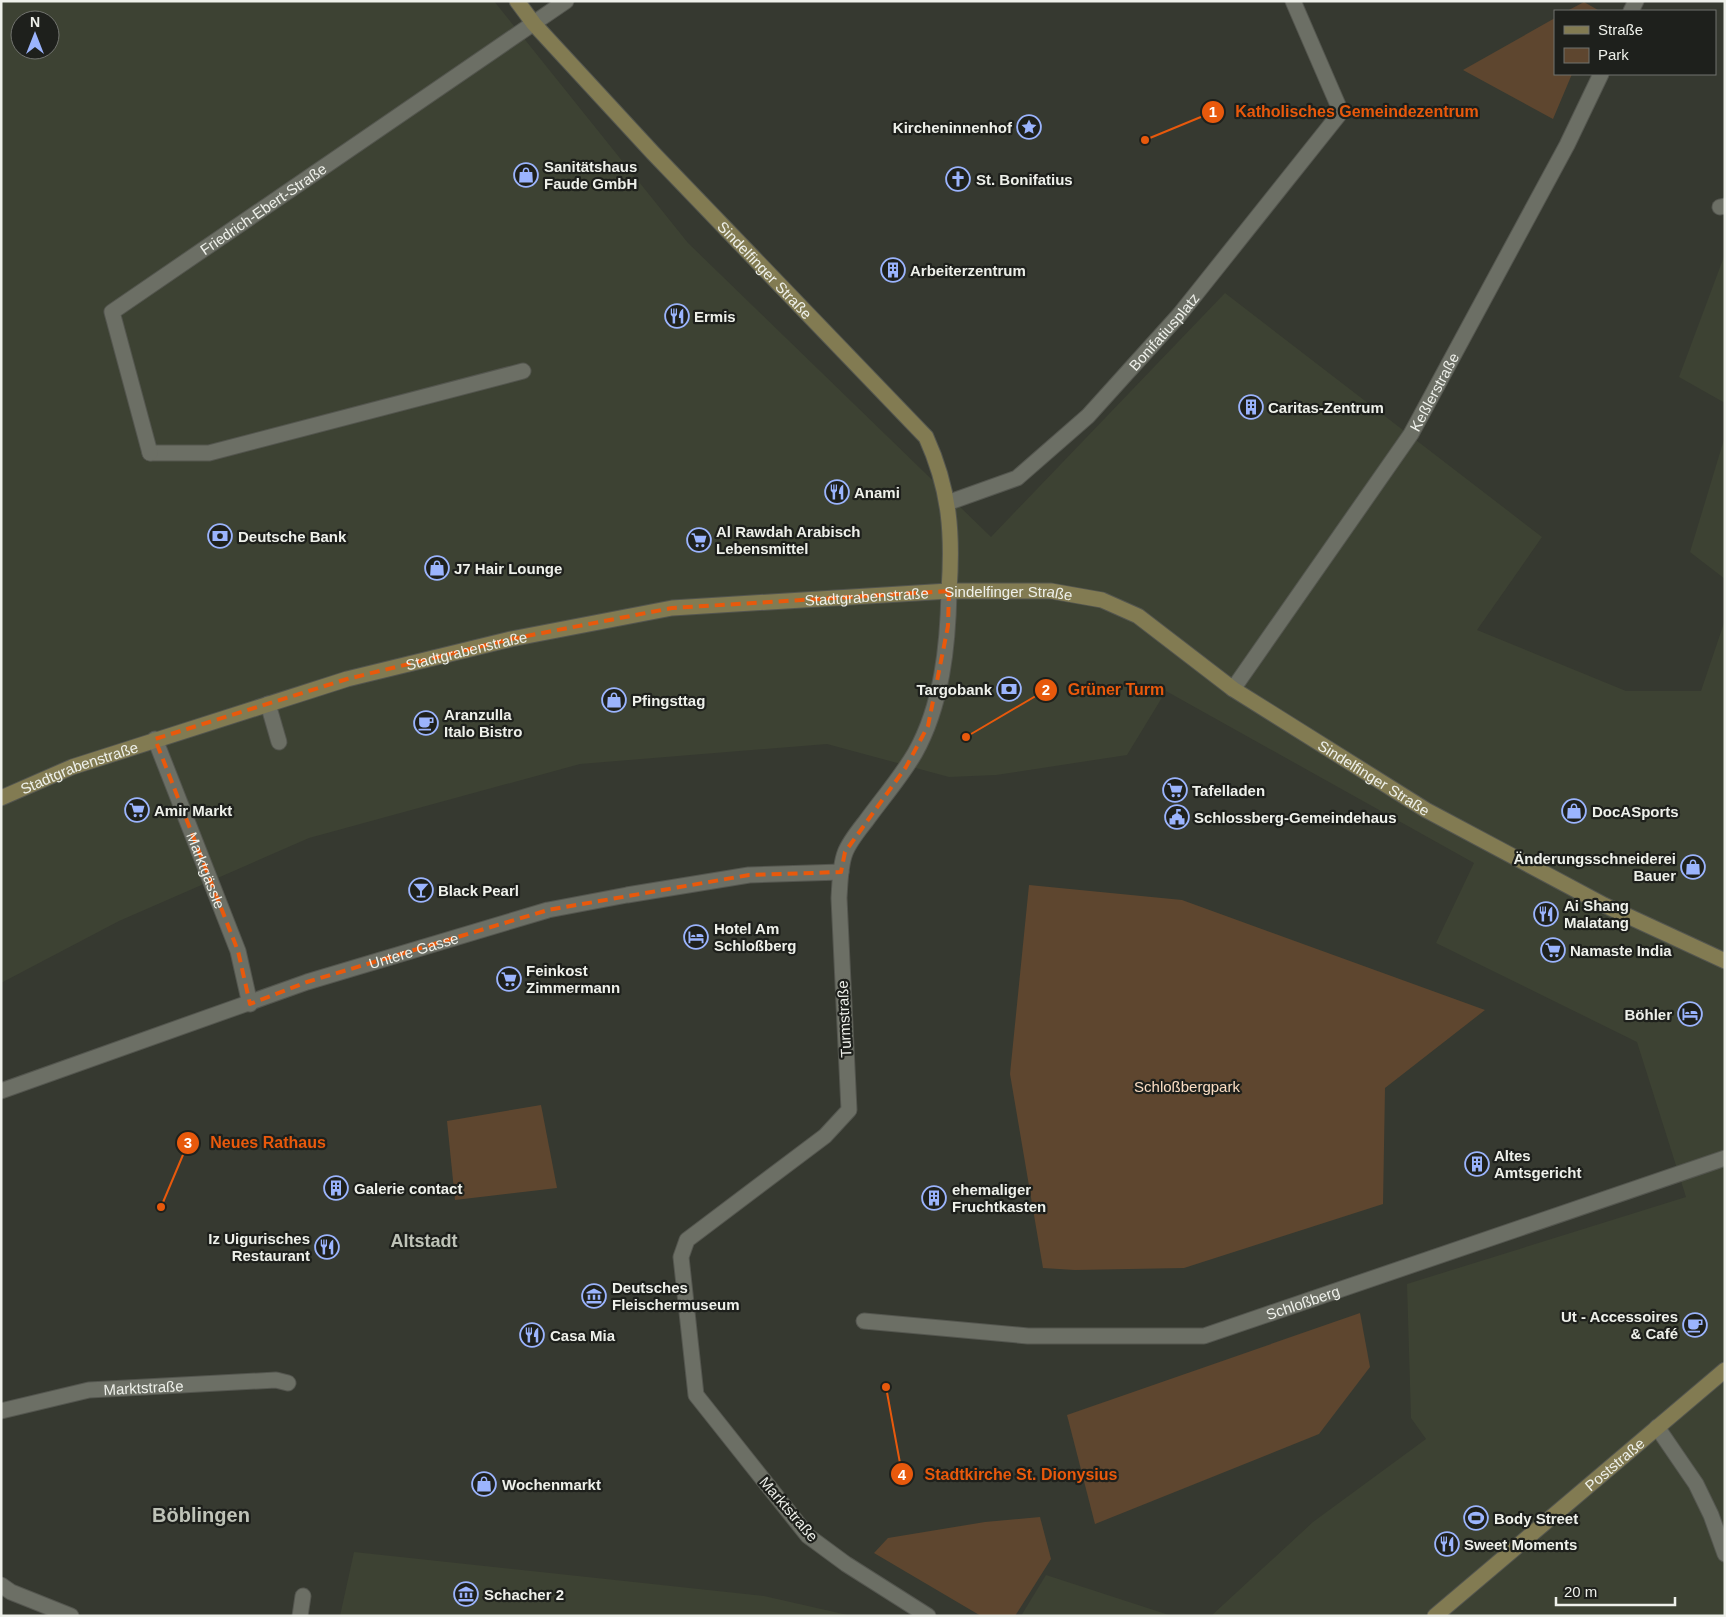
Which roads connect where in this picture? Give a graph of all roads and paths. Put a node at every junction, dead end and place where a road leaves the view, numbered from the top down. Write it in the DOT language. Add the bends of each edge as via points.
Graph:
graph roads {
  1 [pos="517,1"];
  2 [pos="566,1"];
  3 [pos="1293,1"];
  4 [pos="534,24"];
  5 [pos="1601,75"];
  6 [pos="524,371"];
  7 [pos="948,503"];
  8 [pos="949,591"];
  9 [pos="1233,690"];
  10 [pos="268,704"];
  11 [pos="155,739"];
  12 [pos="279,742"];
  13 [pos="1,798"];
  14 [pos="841,872"];
  15 [pos="1725,961"];
  16 [pos="250,1004"];
  17 [pos="1,1091"];
  18 [pos="1725,1158"];
  19 [pos="864,1321"];
  20 [pos="1725,1370"];
  21 [pos="288,1383"];
  22 [pos="696,1395"];
  23 [pos="1,1411"];
  24 [pos="1658,1427"];
  25 [pos="1725,1554"];
  26 [pos="1,1585"];
  27 [pos="302,1596"];
  28 [pos="71,1616"];
  29 [pos="300,1616"];
  30 [pos="928,1616"];
  31 [pos="1435,1616"];
  1 -- 4 [label="main road, Sindelfinger Straße"];
  2 -- 4 [label="street"];
  3 -- 7 [label="street, Bonifatiusplatz" via="1341,112 1180,314 1088,416 1017,478"];
  4 -- 6 [label="street, Friedrich-Ebert-Straße" via="112,312 150,453 209,453"];
  4 -- 7 [label="main road, Sindelfinger Straße" via="926,437 939,466"];
  5 -- 9 [label="street, Keßlerstraße" via="1567,145 1411,434"];
  7 -- 8 [label="main road, Sindelfinger Straße" via="952,547"];
  8 -- 9 [label="main road, Sindelfinger Straße" via="1051,591 1102,600 1138,616"];
  8 -- 10 [label="main road, Stadtgrabenstraße" via="672,608 501,642 347,679"];
  8 -- 14 [label="street, Turmstraße" via="940,682 928,726 906,767 845,852"];
  9 -- 15 [label="main road, Sindelfinger Straße" via="1426,810 1604,905"];
  10 -- 11 [label="main road, Stadtgrabenstraße"];
  10 -- 12 [label="street"];
  11 -- 13 [label="main road, Stadtgrabenstraße" via="72,767"];
  11 -- 16 [label="street, Marktgässle" via="238,951"];
  14 -- 16 [label="street, Untere Gasse" via="749,875 548,910 307,982"];
  14 -- 22 [label="street, Turmstraße" via="839,898 849,1110 825,1136 687,1240 681,1257"];
  16 -- 17 [label="street, Untere Gasse"];
  18 -- 19 [label="street, Schloßberg" via="1204,1336 1028,1336"];
  20 -- 24 [label="main road, Poststraße"];
  21 -- 23 [label="street, Marktstraße" via="276,1380 90,1390"];
  22 -- 30 [label="street, Marktstraße" via="808,1536"];
  24 -- 25 [label="street" via="1696,1484"];
  24 -- 31 [label="main road, Poststraße"];
  26 -- 28 [label="street"];
  27 -- 29 [label="street"];
}
